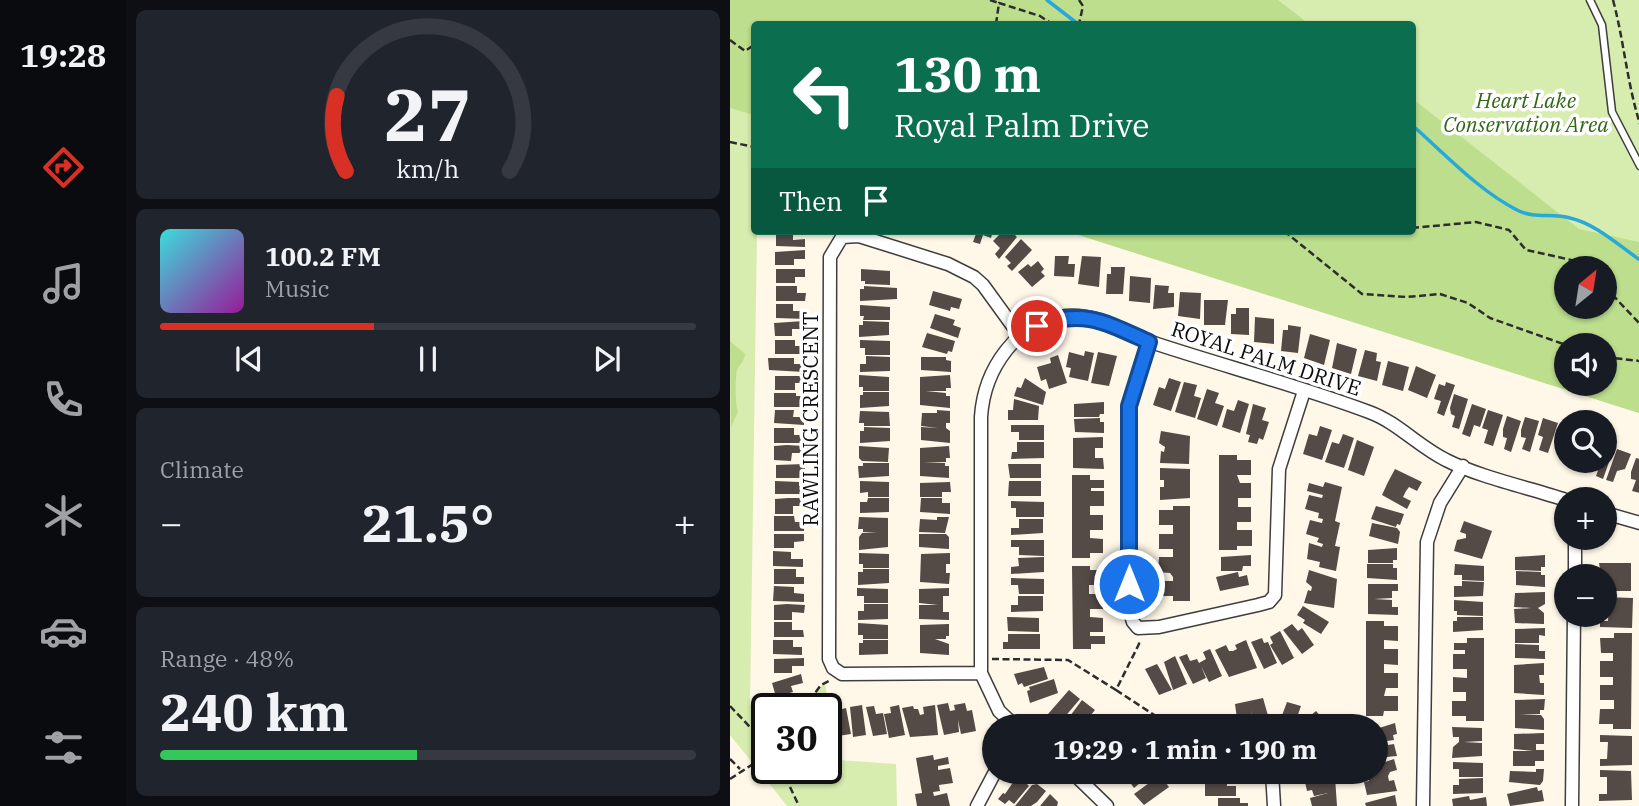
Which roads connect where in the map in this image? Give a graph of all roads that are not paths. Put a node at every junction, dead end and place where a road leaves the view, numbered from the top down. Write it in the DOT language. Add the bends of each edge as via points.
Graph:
graph roads {
  1 [pos="1590,0"];
  2 [pos="1639,166"];
  3 [pos="1020,336"];
  4 [pos="1149,342"];
  5 [pos="1304,391"];
  6 [pos="1463,466"];
  7 [pos="1554,496"];
  8 [pos="1617,517"];
  9 [pos="1639,523"];
  10 [pos="1574,627"];
  11 [pos="981,673"];
  12 [pos="1002,714"];
  13 [pos="989,784"];
  14 [pos="1084,784"];
  15 [pos="1273,784"];
  16 [pos="977,806"];
  17 [pos="1107,806"];
  18 [pos="1274,806"];
  19 [pos="1423,806"];
  20 [pos="1572,806"];
  1 -- 2 [label="lane" via="1602,25 1612,113"];
  3 -- 4 [label="street, ROYAL PALM DRIVE" via="1055,319 1077,316 1103,321"];
  3 -- 11 [label="street, ROYAL PALM DRIVE" via="993,370 982,402"];
  3 -- 11 [label="street, RAWLING CRESCENT" via="983,285 962,270 859,236 842,237 830,257 829,659 842,674"];
  4 -- 5 [label="street, ROYAL PALM DRIVE"];
  4 -- 5 [label="street" via="1129,406 1130,609 1138,628 1258,605 1275,595 1279,469"];
  5 -- 6 [label="street, ROYAL PALM DRIVE" via="1383,418"];
  6 -- 7 [label="street, ROYAL PALM DRIVE"];
  6 -- 19 [label="street" via="1440,503 1426,542"];
  8 -- 9 [label="street"];
  10 -- 20 [label="street"];
  11 -- 12 [label="street, ROYAL PALM DRIVE"];
  13 -- 16 [label="street"];
  14 -- 17 [label="street"];
  15 -- 18 [label="street"];
}
